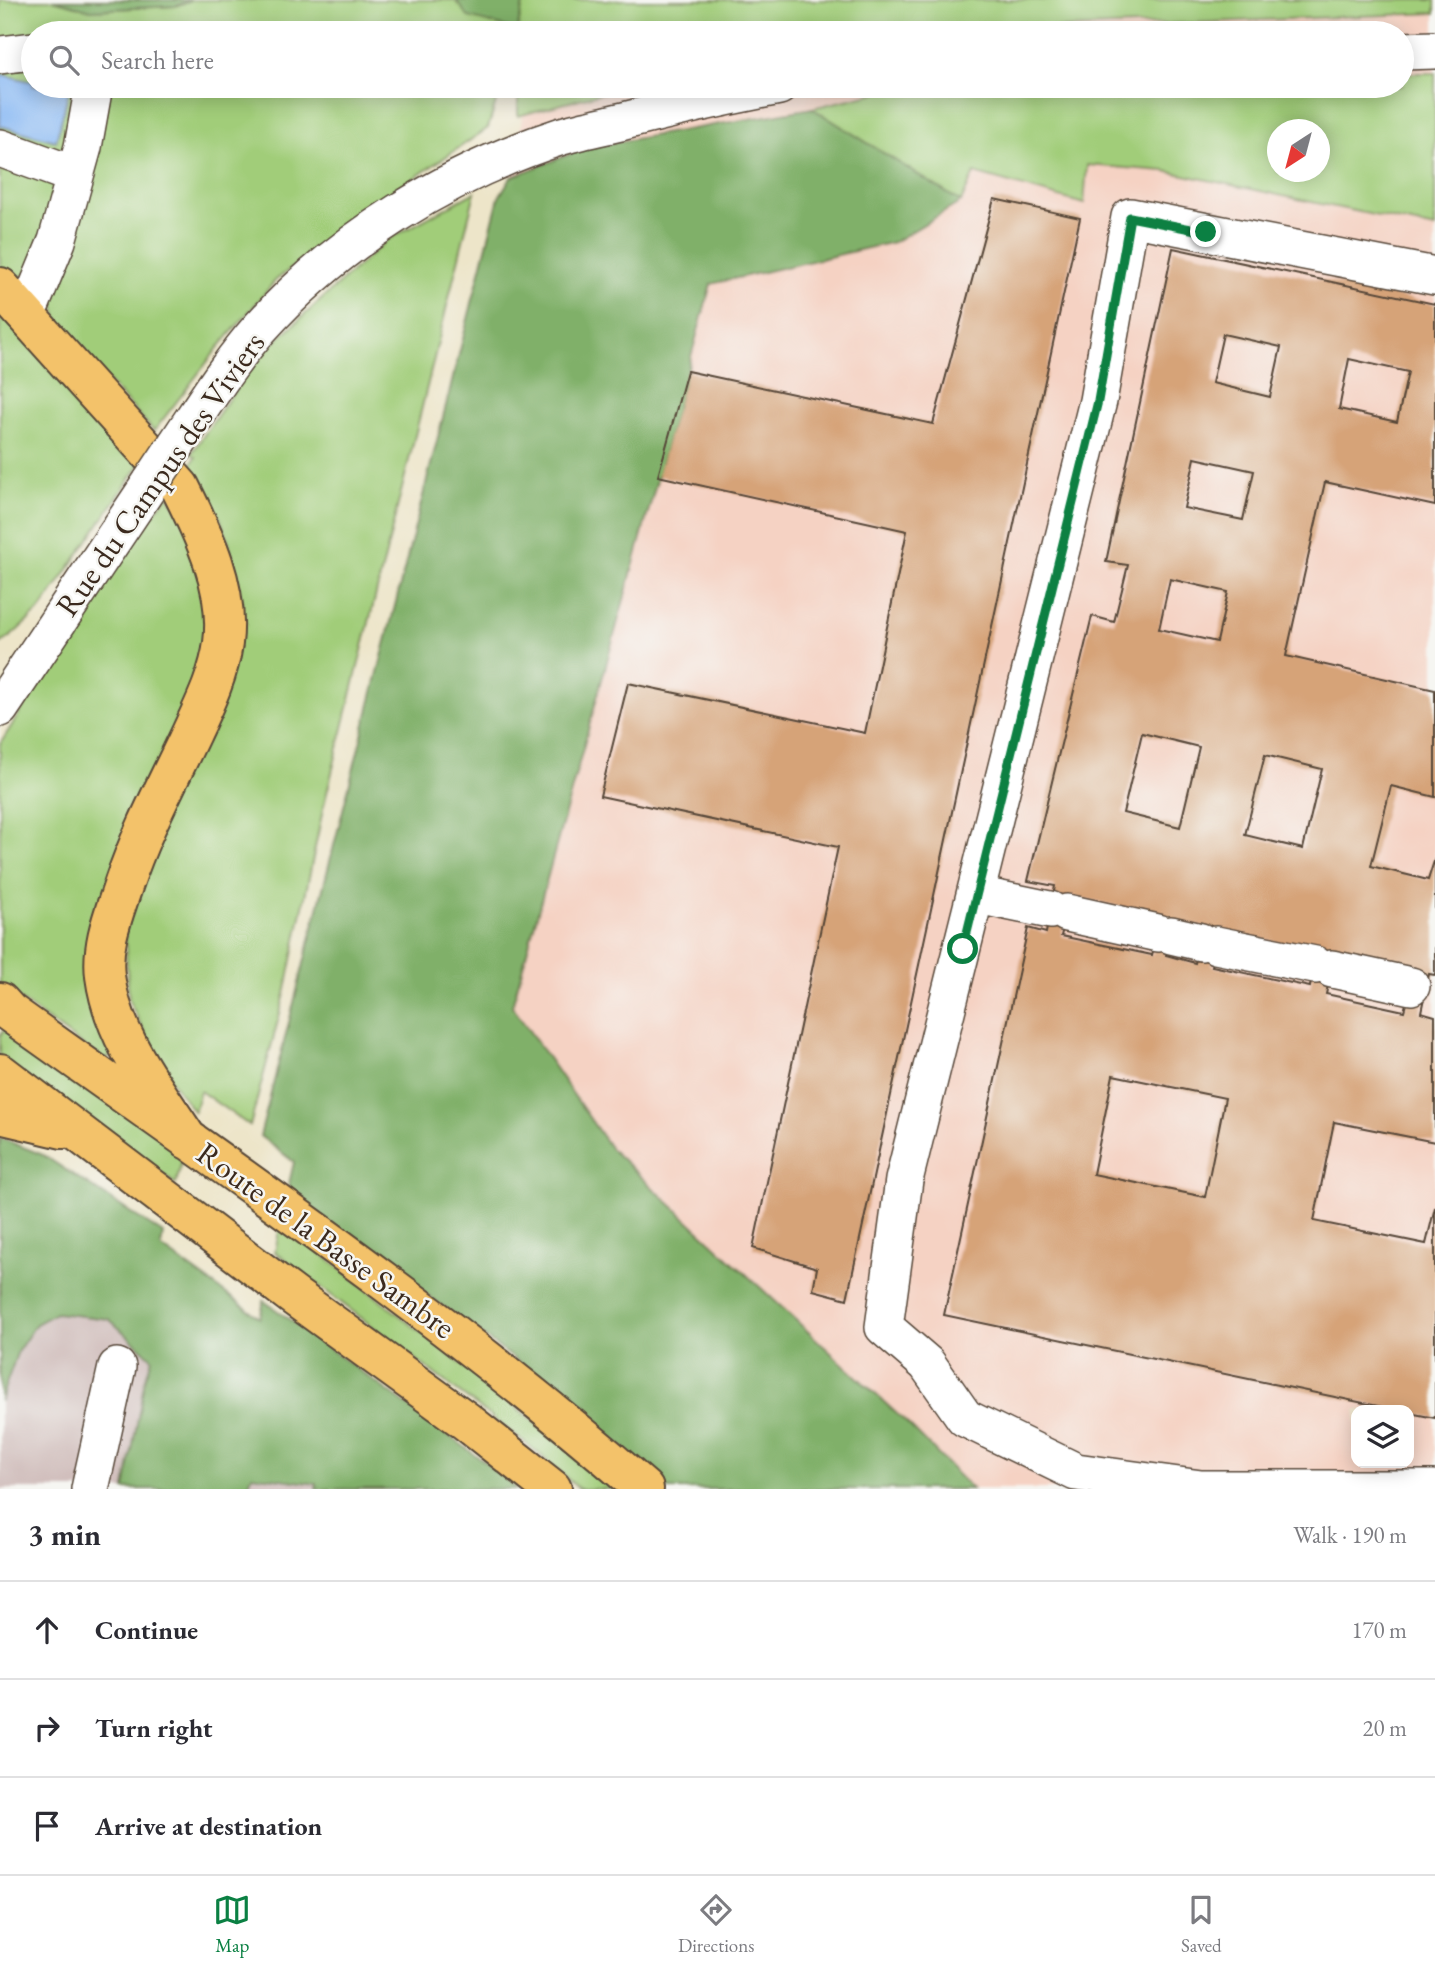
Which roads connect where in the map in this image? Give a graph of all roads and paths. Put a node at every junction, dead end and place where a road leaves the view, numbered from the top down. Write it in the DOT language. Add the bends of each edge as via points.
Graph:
graph roads {
  1 [pos="1435,50"];
  2 [pos="1414,51"];
  3 [pos="21,52"];
  4 [pos="0,55"];
  5 [pos="92,98"];
  6 [pos="720,98"];
  7 [pos="0,148"];
  8 [pos="74,175"];
  9 [pos="1435,276"];
  10 [pos="0,286"];
  11 [pos="26,316"];
  12 [pos="38,651"];
  13 [pos="0,664"];
  14 [pos="0,708"];
  15 [pos="977,895"];
  16 [pos="1424,988"];
  17 [pos="0,1002"];
  18 [pos="0,1073"];
  19 [pos="0,1114"];
  20 [pos="79,1132"];
  21 [pos="188,1140"];
  22 [pos="117,1367"];
  23 [pos="90,1489"];
  24 [pos="552,1489"];
  25 [pos="644,1489"];
  26 [pos="1433,1489"];
  1 -- 2 [label="street"];
  3 -- 4 [label="street"];
  5 -- 8 [label="street"];
  6 -- 12 [label="street, Rue du Campus des Viviers, bridge" via="564,135 495,161 377,225 290,298 224,372"];
  7 -- 8 [label="street"];
  8 -- 11 [label="street" via="57,241"];
  9 -- 15 [label="street" via="1130,217 1098,401"];
  10 -- 11 [label="highway"];
  11 -- 21 [label="highway" via="180,487 214,564 222,604 223,643 210,692 129,869 105,939 111,1008 126,1043"];
  12 -- 13 [label="street, Rue du Campus des Viviers"];
  12 -- 14 [label="street, Rue du Campus des Viviers"];
  15 -- 16 [label="street"];
  15 -- 26 [label="street" via="904,1180 884,1327 927,1364 965,1418 1076,1472 1201,1489"];
  17 -- 21 [label="highway, Route de la Basse Sambre"];
  18 -- 20 [label="highway, Route de la Basse Sambre"];
  19 -- 20 [label="highway"];
  20 -- 24 [label="highway, Route de la Basse Sambre"];
  21 -- 25 [label="highway, Route de la Basse Sambre" via="474,1348"];
  22 -- 23 [label="street"];
}
